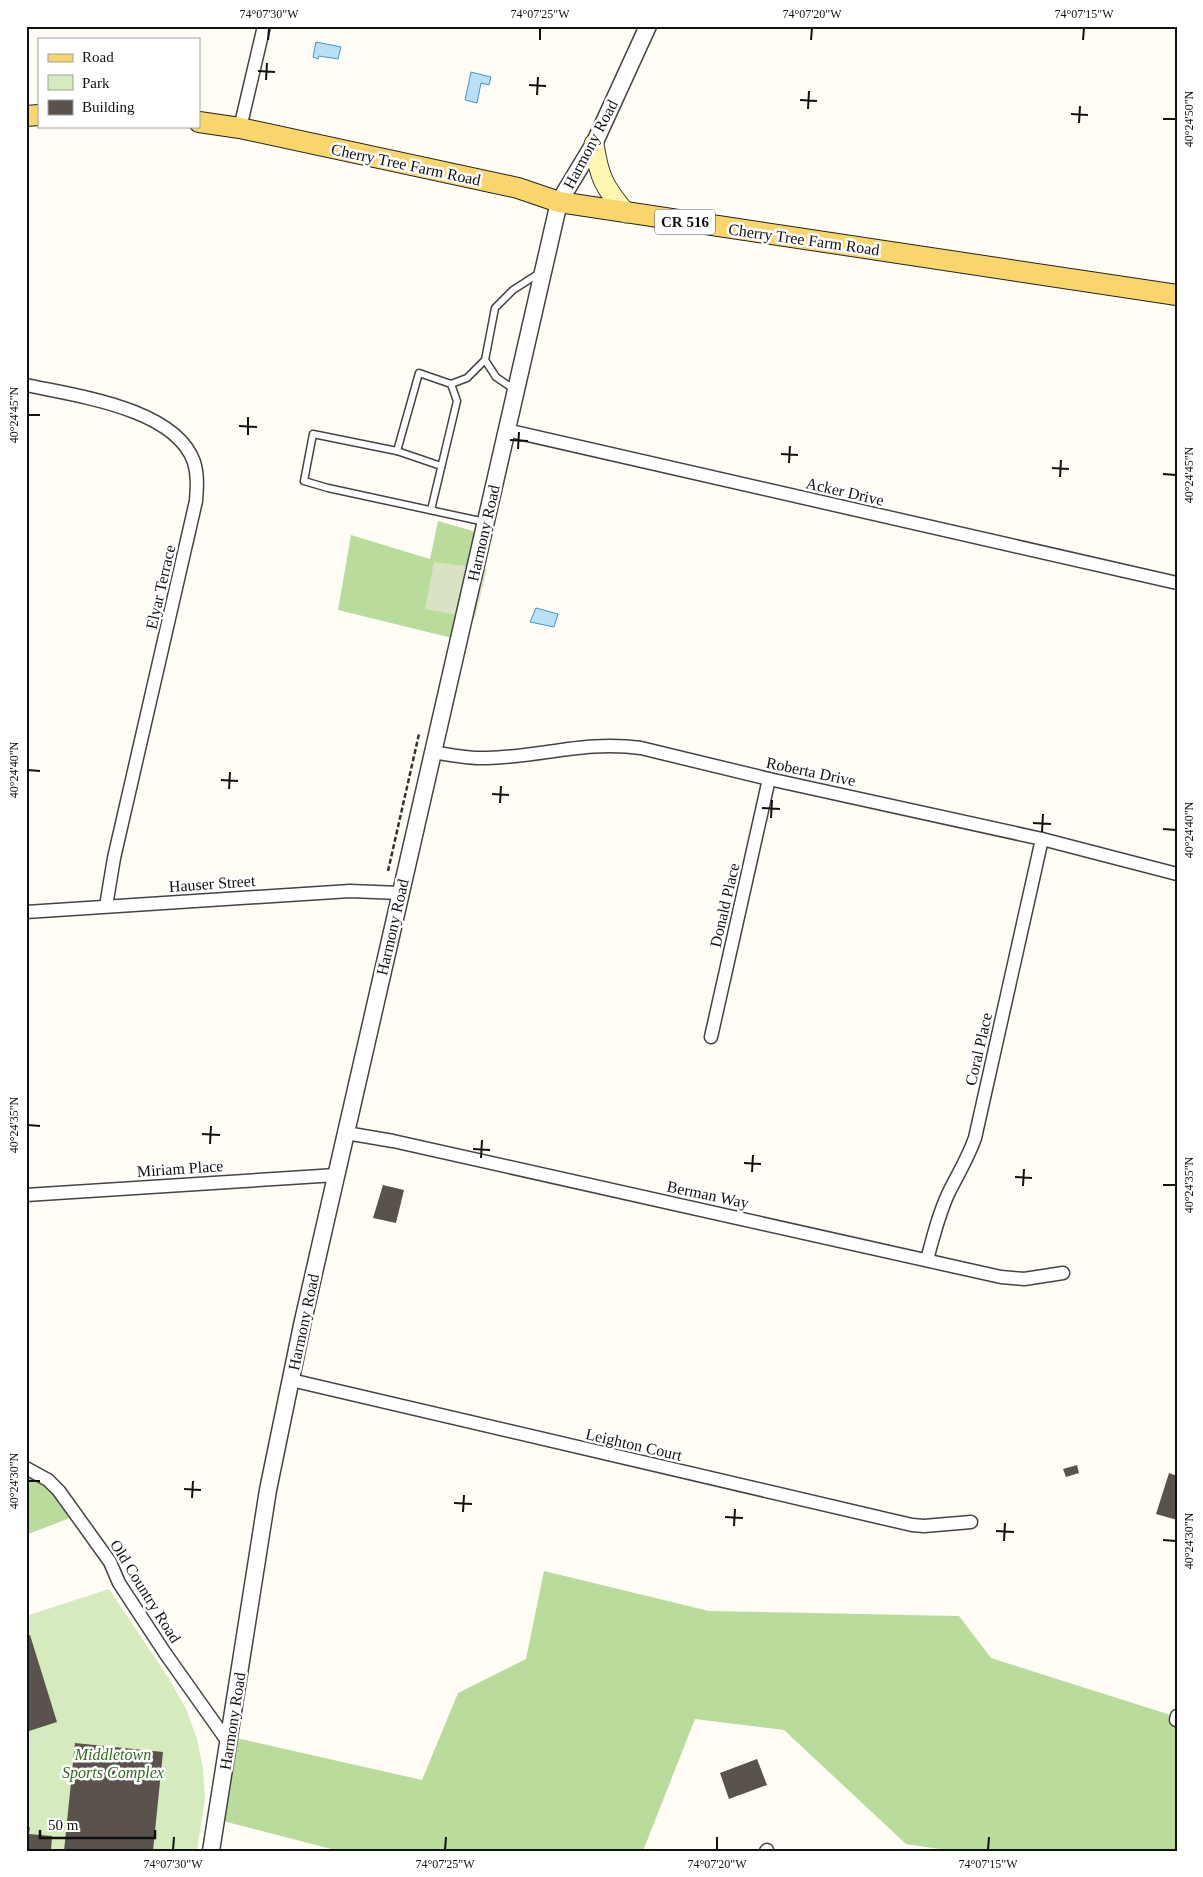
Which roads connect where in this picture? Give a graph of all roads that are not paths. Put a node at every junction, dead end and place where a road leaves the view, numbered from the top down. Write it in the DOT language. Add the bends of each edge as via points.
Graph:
graph roads {
  1 [pos="264,26"];
  2 [pos="648,26"];
  3 [pos="200,122"];
  4 [pos="240,128"];
  5 [pos="594,144"];
  6 [pos="559,202"];
  7 [pos="626,213"];
  8 [pos="544,270"];
  9 [pos="1177,295"];
  10 [pos="485,360"];
  11 [pos="451,384"];
  12 [pos="26,385"];
  13 [pos="515,391"];
  14 [pos="506,430"];
  15 [pos="397,451"];
  16 [pos="441,466"];
  17 [pos="431,510"];
  18 [pos="486,522"];
  19 [pos="1177,583"];
  20 [pos="433,752"];
  21 [pos="769,779"];
  22 [pos="1042,839"];
  23 [pos="1177,874"];
  24 [pos="400,893"];
  25 [pos="106,906"];
  26 [pos="26,912"];
  27 [pos="711,1037"];
  28 [pos="346,1133"];
  29 [pos="336,1175"];
  30 [pos="26,1195"];
  31 [pos="927,1260"];
  32 [pos="1063,1272"];
  33 [pos="291,1380"];
  34 [pos="26,1468"];
  35 [pos="971,1522"];
  36 [pos="228,1742"];
  37 [pos="211,1851"];
  1 -- 4 [label="street"];
  2 -- 5 [label="street, Harmony Road"];
  3 -- 4 [label="main road, Cherry Tree Farm Road / CR 516"];
  4 -- 6 [label="main road, Cherry Tree Farm Road / CR 516" via="518,188"];
  5 -- 6 [label="street, Harmony Road"];
  5 -- 7 [label="main road" via="602,180"];
  6 -- 7 [label="main road, Cherry Tree Farm Road / CR 516"];
  6 -- 8 [label="street, Harmony Road"];
  7 -- 9 [label="main road, Cherry Tree Farm Road / CR 516"];
  8 -- 10 [label="lane" via="513,290 495,308"];
  8 -- 13 [label="street, Harmony Road"];
  10 -- 11 [label="lane" via="467,378"];
  10 -- 13 [label="lane" via="496,377"];
  11 -- 15 [label="lane" via="419,373"];
  11 -- 16 [label="lane" via="457,401"];
  12 -- 25 [label="street, Elyar Terrace" via="122,407 161,424 188,449 196,472 196,501 114,858"];
  13 -- 14 [label="street, Harmony Road"];
  14 -- 18 [label="street, Harmony Road"];
  14 -- 19 [label="street, Acker Drive"];
  15 -- 16 [label="lane"];
  15 -- 17 [label="lane" via="313,434 304,481"];
  16 -- 17 [label="lane"];
  17 -- 18 [label="lane"];
  18 -- 20 [label="street, Harmony Road"];
  20 -- 21 [label="street, Roberta Drive" via="487,758 589,745 622,745"];
  20 -- 24 [label="street, Harmony Road"];
  21 -- 22 [label="street, Roberta Drive"];
  21 -- 27 [label="street, Donald Place"];
  22 -- 23 [label="street, Roberta Drive"];
  22 -- 31 [label="street, Coral Place" via="975,1138 941,1212"];
  24 -- 25 [label="street, Hauser Street" via="350,891"];
  24 -- 28 [label="street, Harmony Road"];
  25 -- 26 [label="street, Hauser Street"];
  28 -- 29 [label="street, Harmony Road"];
  28 -- 31 [label="street, Berman Way"];
  29 -- 30 [label="street, Miriam Place"];
  29 -- 33 [label="street, Harmony Road"];
  31 -- 32 [label="street, Berman Way" via="1012,1279"];
  33 -- 35 [label="street, Leighton Court" via="912,1525"];
  33 -- 36 [label="street, Harmony Road" via="268,1490"];
  34 -- 36 [label="street, Old Country Road" via="48,1480 59,1491 110,1562 119,1583"];
  36 -- 37 [label="street, Harmony Road"];
}
